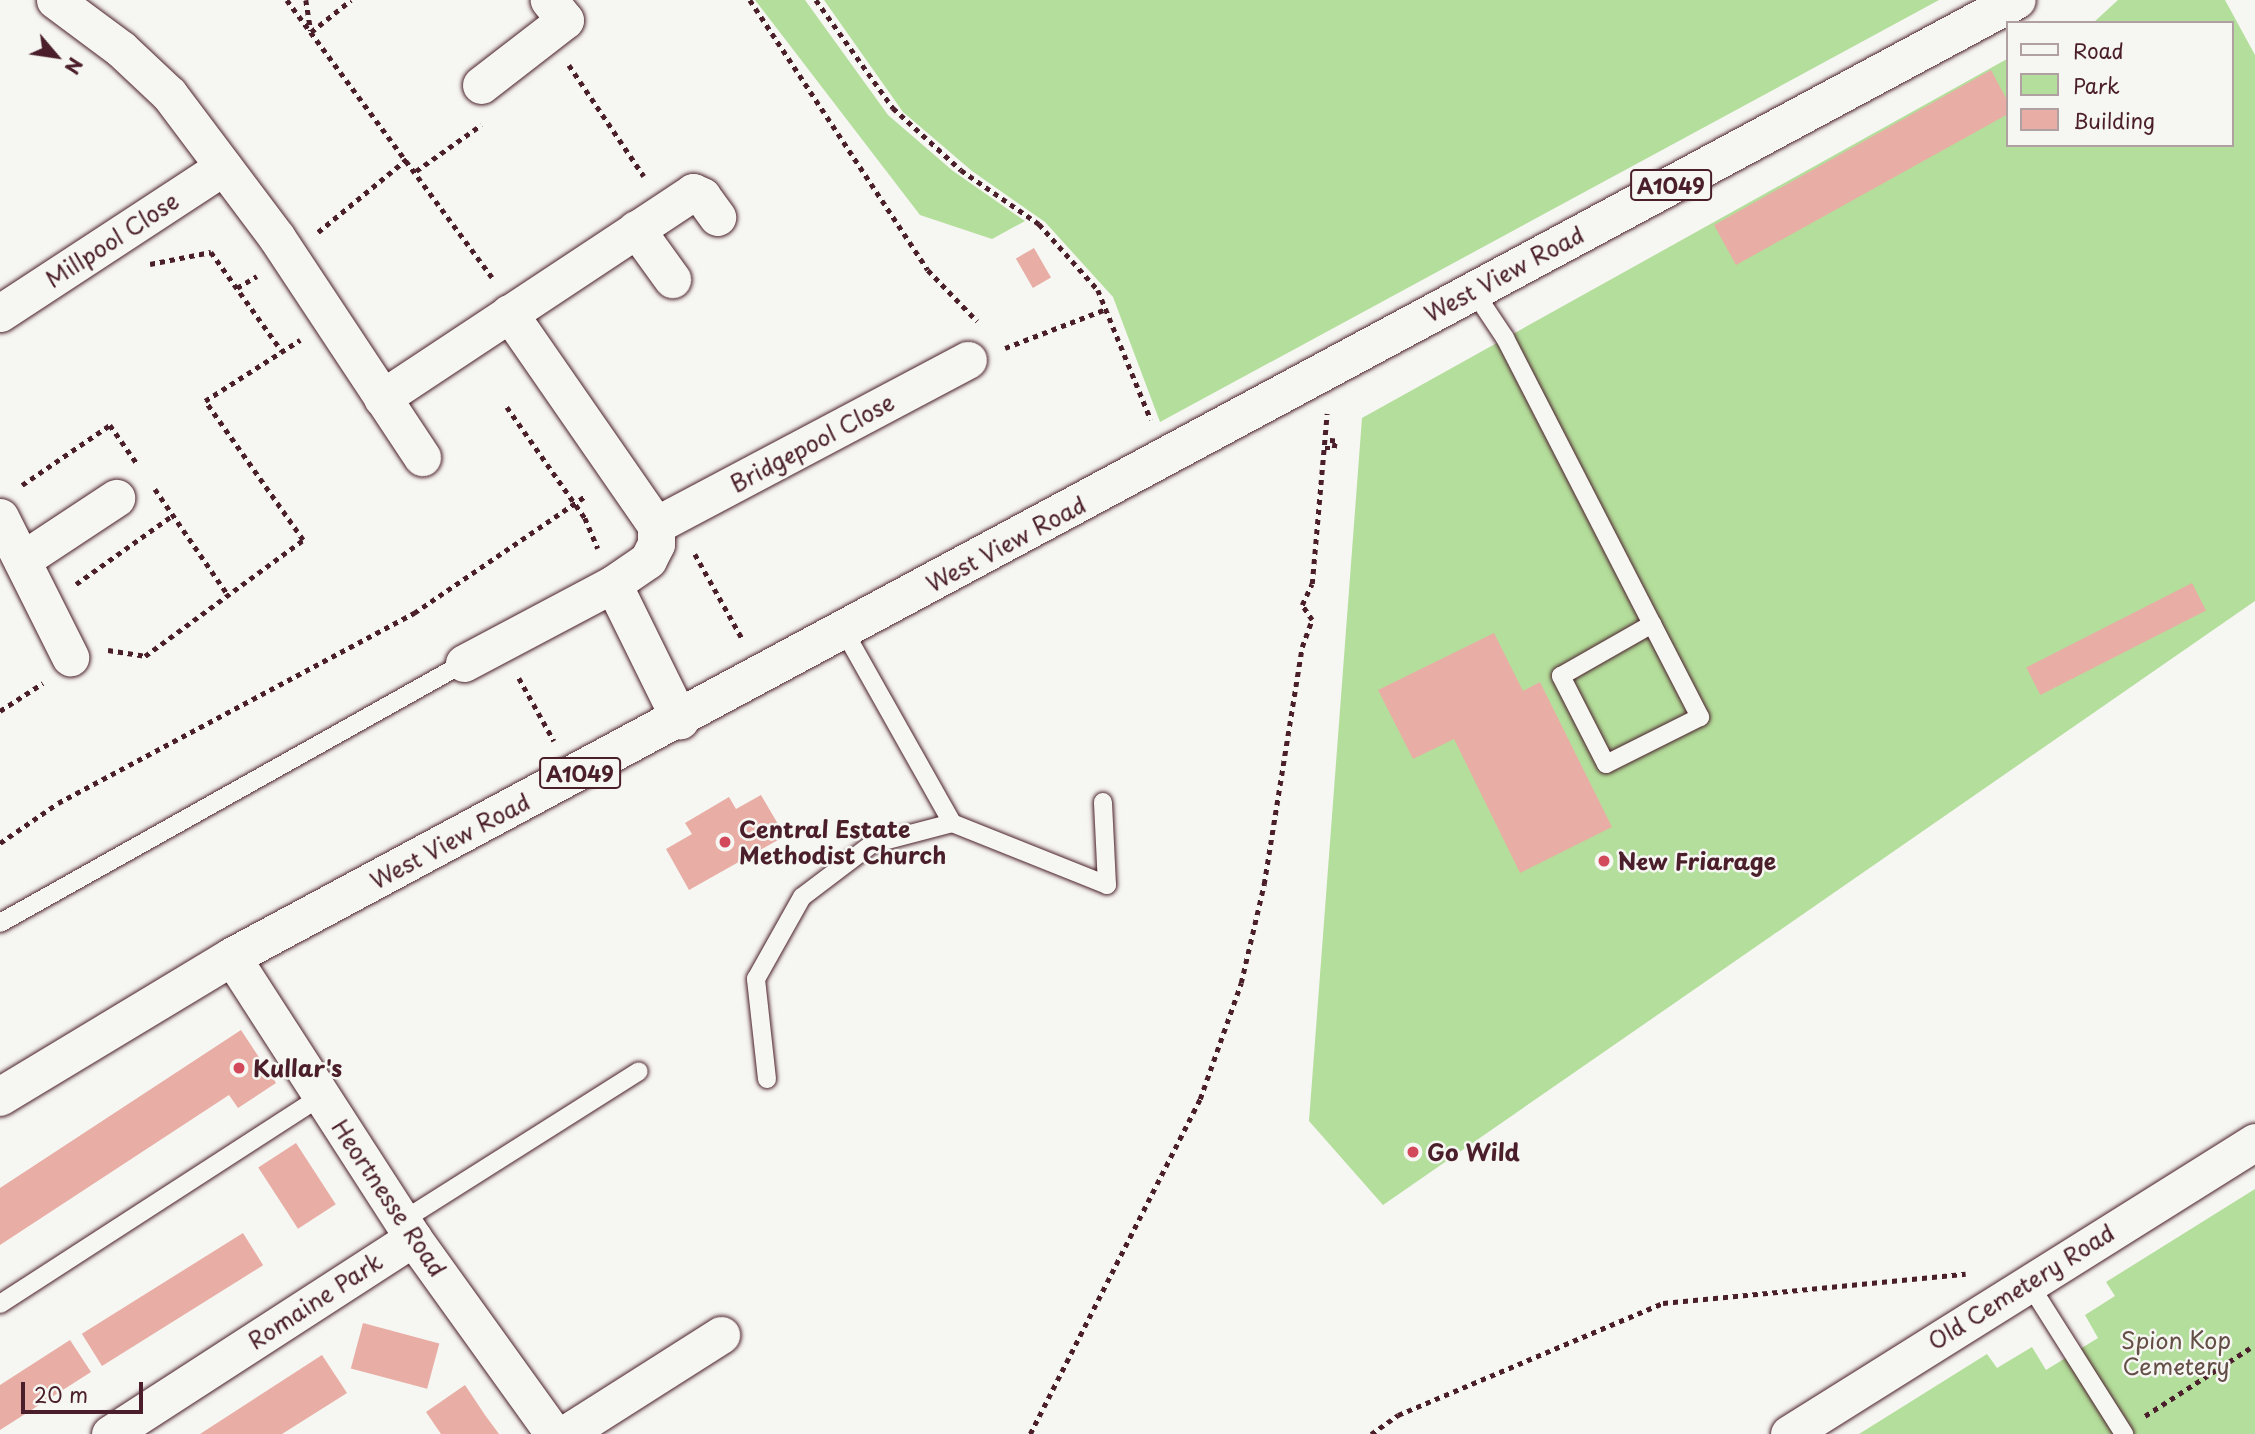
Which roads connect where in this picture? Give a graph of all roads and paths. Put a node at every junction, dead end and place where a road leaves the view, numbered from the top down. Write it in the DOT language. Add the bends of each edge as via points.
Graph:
graph roads {
  1 [pos="55,0"];
  2 [pos="287,0"];
  3 [pos="306,0"];
  4 [pos="351,0"];
  5 [pos="750,0"];
  6 [pos="816,0"];
  7 [pos="2017,0"];
  8 [pos="548,17"];
  9 [pos="311,32"];
  10 [pos="481,85"];
  11 [pos="407,159"];
  12 [pos="223,167"];
  13 [pos="416,171"];
  14 [pos="666,209"];
  15 [pos="717,217"];
  16 [pos="636,229"];
  17 [pos="289,258"];
  18 [pos="146,265"];
  19 [pos="672,279"];
  20 [pos="237,288"];
  21 [pos="1474,290"];
  22 [pos="1106,309"];
  23 [pos="0,313"];
  24 [pos="509,313"];
  25 [pos="330,320"];
  26 [pos="282,351"];
  27 [pos="982,356"];
  28 [pos="1325,371"];
  29 [pos="382,398"];
  30 [pos="507,407"];
  31 [pos="1326,440"];
  32 [pos="1325,448"];
  33 [pos="422,457"];
  34 [pos="1167,458"];
  35 [pos="620,473"];
  36 [pos="116,498"];
  37 [pos="575,504"];
  38 [pos="173,515"];
  39 [pos="0,517"];
  40 [pos="656,525"];
  41 [pos="691,546"];
  42 [pos="22,560"];
  43 [pos="613,584"];
  44 [pos="45,606"];
  45 [pos="1653,624"];
  46 [pos="844,631"];
  47 [pos="747,649"];
  48 [pos="73,661"];
  49 [pos="464,663"];
  50 [pos="516,672"];
  51 [pos="0,711"];
  52 [pos="680,720"];
  53 [pos="558,748"];
  54 [pos="1103,802"];
  55 [pos="952,823"];
  56 [pos="0,843"];
  57 [pos="0,923"];
  58 [pos="232,957"];
  59 [pos="639,1071"];
  60 [pos="767,1079"];
  61 [pos="322,1096"];
  62 [pos="0,1097"];
  63 [pos="2255,1142"];
  64 [pos="408,1229"];
  65 [pos="2028,1282"];
  66 [pos="0,1304"];
  67 [pos="721,1335"];
  68 [pos="2250,1348"];
  69 [pos="2123,1432"];
  70 [pos="110,1434"];
  71 [pos="554,1434"];
  72 [pos="565,1434"];
  73 [pos="1030,1434"];
  74 [pos="1371,1434"];
  75 [pos="1788,1434"];
  1 -- 12 [label="street" via="121,49 169,94"];
  2 -- 9 [label="path"];
  3 -- 9 [label="path"];
  4 -- 9 [label="path"];
  5 -- 27 [label="path" via="928,270 970,310"];
  6 -- 22 [label="path" via="893,108 961,170 1040,224 1098,290"];
  7 -- 21 [label="main road, West View Road / A1049"];
  8 -- 10 [label="street"];
  8 -- 14 [label="path"];
  9 -- 11 [label="path"];
  10 -- 13 [label="path" via="501,112"];
  11 -- 13 [label="path"];
  11 -- 17 [label="path"];
  12 -- 17 [label="street"];
  12 -- 23 [label="street, Millpool Close"];
  13 -- 24 [label="path" via="500,289"];
  14 -- 15 [label="street" via="693,192 702,196"];
  14 -- 16 [label="street"];
  16 -- 19 [label="street"];
  16 -- 24 [label="street"];
  17 -- 20 [label="path"];
  17 -- 25 [label="street"];
  18 -- 20 [label="path" via="211,252"];
  20 -- 26 [label="path"];
  21 -- 28 [label="main road, West View Road / A1049"];
  21 -- 45 [label="lane" via="1505,338"];
  22 -- 27 [label="path"];
  22 -- 34 [label="path"];
  24 -- 29 [label="street"];
  24 -- 35 [label="street"];
  25 -- 26 [label="path"];
  25 -- 29 [label="street"];
  26 -- 48 [label="path" via="205,401 303,540 145,656"];
  27 -- 40 [label="street, Bridgepool Close"];
  28 -- 31 [label="path"];
  28 -- 34 [label="main road, West View Road / A1049"];
  29 -- 33 [label="street"];
  30 -- 37 [label="path"];
  31 -- 32 [label="path"];
  31 -- 32 [label="path" via="1335,441 1334,448"];
  32 -- 73 [label="path" via="1312,584 1302,605 1312,620 1302,647 1264,884 1241,983 1194,1112"];
  34 -- 46 [label="main road, West View Road / A1049"];
  35 -- 37 [label="path"];
  35 -- 40 [label="street"];
  36 -- 42 [label="street"];
  37 -- 43 [label="path"];
  37 -- 56 [label="path" via="414,613 58,803"];
  38 -- 44 [label="path"];
  39 -- 42 [label="street"];
  40 -- 43 [label="street" via="656,544 648,561"];
  41 -- 47 [label="path"];
  42 -- 44 [label="street"];
  43 -- 49 [label="street"];
  43 -- 52 [label="street"];
  44 -- 48 [label="street"];
  45 -- 45 [label="lane" via="1700,717 1606,764 1561,676"];
  46 -- 52 [label="main road, West View Road / A1049"];
  46 -- 55 [label="lane"];
  48 -- 51 [label="path"];
  49 -- 57 [label="lane"];
  50 -- 53 [label="path"];
  52 -- 58 [label="main road, West View Road / A1049"];
  54 -- 55 [label="lane" via="1107,885"];
  55 -- 60 [label="lane" via="872,844 802,897 756,979"];
  58 -- 61 [label="street, Heortnesse Road"];
  58 -- 62 [label="main road, West View Road / A1049"];
  59 -- 64 [label="lane"];
  61 -- 64 [label="street, Heortnesse Road"];
  61 -- 66 [label="lane"];
  63 -- 65 [label="street, Old Cemetery Road"];
  64 -- 70 [label="street, Romaine Park"];
  64 -- 71 [label="street, Heortnesse Road"];
  65 -- 69 [label="lane"];
  65 -- 74 [label="path" via="2001,1271 1663,1303 1411,1409"];
  65 -- 75 [label="street, Old Cemetery Road"];
  67 -- 72 [label="street"];
  68 -- 69 [label="path"];
}
